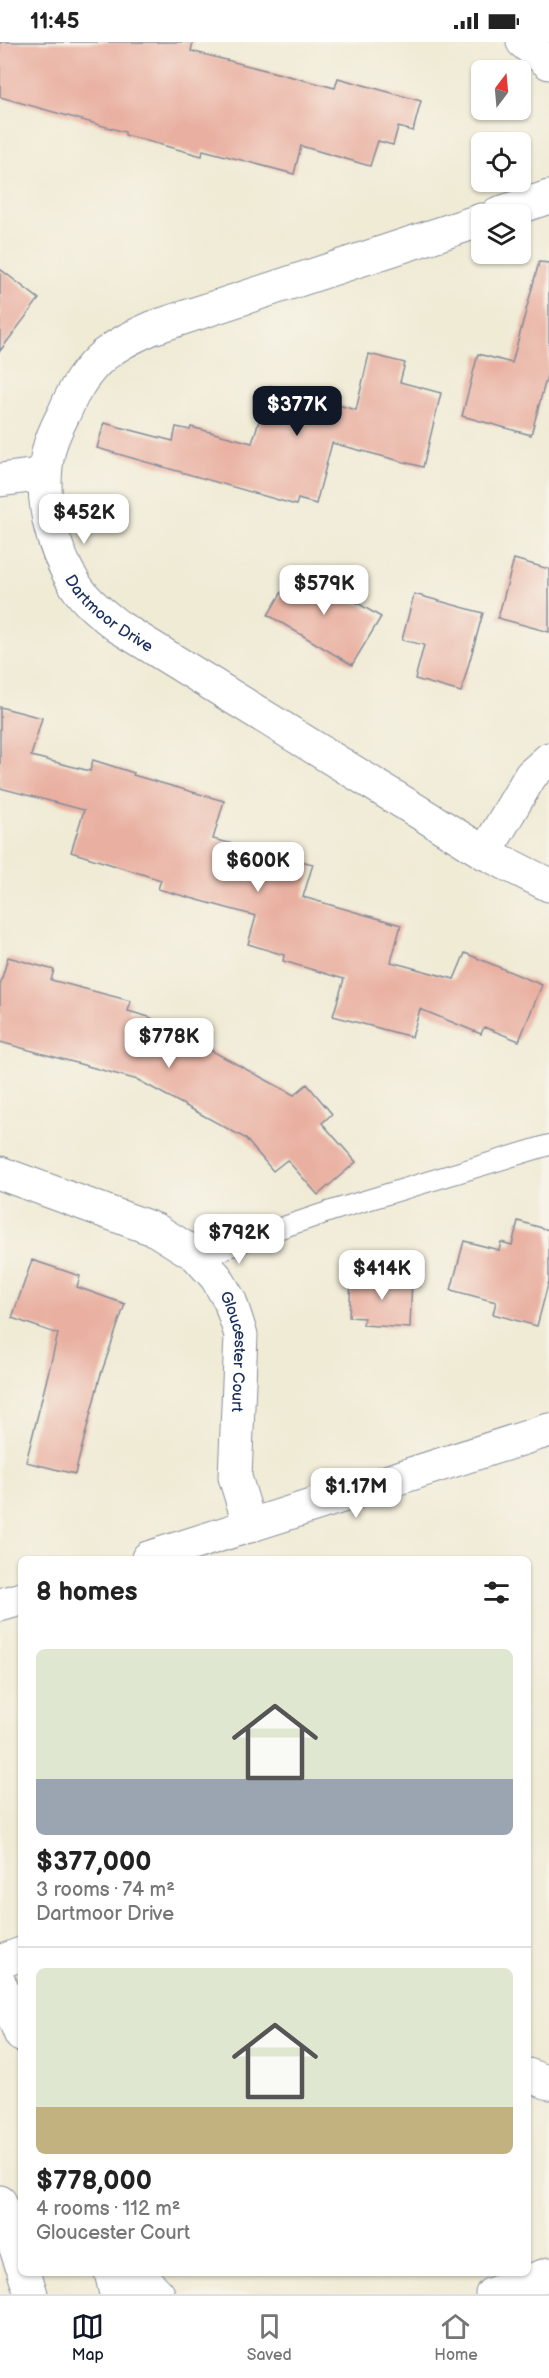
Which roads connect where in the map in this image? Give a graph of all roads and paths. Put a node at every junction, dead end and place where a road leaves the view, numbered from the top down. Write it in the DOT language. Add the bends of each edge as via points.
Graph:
graph roads {
  1 [pos="523,42"];
  2 [pos="549,63"];
  3 [pos="549,197"];
  4 [pos="528,204"];
  5 [pos="471,224"];
  6 [pos="45,474"];
  7 [pos="0,480"];
  8 [pos="549,759"];
  9 [pos="485,852"];
  10 [pos="549,885"];
  11 [pos="549,1145"];
  12 [pos="0,1173"];
  13 [pos="200,1259"];
  14 [pos="549,1430"];
  15 [pos="250,1526"];
  16 [pos="154,1556"];
  17 [pos="18,1600"];
  18 [pos="0,1605"];
  19 [pos="18,1955"];
  20 [pos="0,1962"];
  21 [pos="0,1984"];
  22 [pos="18,2028"];
  23 [pos="531,2076"];
  24 [pos="549,2083"];
  25 [pos="0,2202"];
  26 [pos="18,2254"];
  27 [pos="549,2274"];
  28 [pos="25,2276"];
  29 [pos="112,2276"];
  30 [pos="140,2276"];
  31 [pos="32,2294"];
  32 [pos="116,2294"];
  33 [pos="158,2294"];
  34 [pos="492,2294"];
  1 -- 2 [label="street"];
  3 -- 4 [label="street"];
  5 -- 6 [label="street, Dartmoor Drive" via="152,328 124,341 102,357 72,395 49,447"];
  6 -- 7 [label="street"];
  6 -- 9 [label="street, Dartmoor Drive" via="54,539 73,581 94,607 119,627"];
  8 -- 9 [label="street" via="531,775"];
  9 -- 10 [label="street, Dartmoor Drive"];
  11 -- 13 [label="lane" via="331,1211"];
  12 -- 13 [label="street, Gloucester Court" via="156,1230"];
  13 -- 15 [label="street, Gloucester Court" via="224,1289 241,1335 235,1477"];
  14 -- 15 [label="street"];
  15 -- 16 [label="street"];
  17 -- 18 [label="street"];
  19 -- 20 [label="street"];
  21 -- 22 [label="street"];
  23 -- 24 [label="street"];
  25 -- 26 [label="street"];
  27 -- 34 [label="street"];
  28 -- 31 [label="street"];
  29 -- 32 [label="street"];
  30 -- 33 [label="street"];
}
